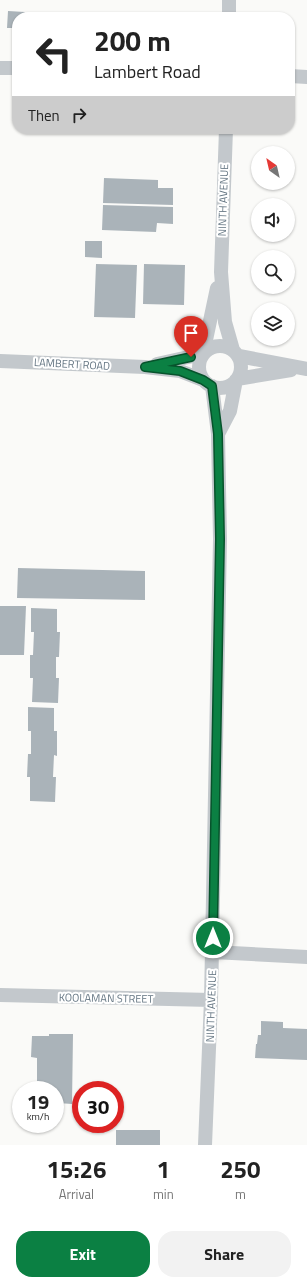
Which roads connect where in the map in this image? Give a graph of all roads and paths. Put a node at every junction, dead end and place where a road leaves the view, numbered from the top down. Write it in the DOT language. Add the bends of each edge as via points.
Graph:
graph roads {
  1 [pos="229,0"];
  2 [pos="229,12"];
  3 [pos="0,68"];
  4 [pos="12,68"];
  5 [pos="295,76"];
  6 [pos="307,77"];
  7 [pos="226,134"];
  8 [pos="221,272"];
  9 [pos="236,353"];
  10 [pos="203,354"];
  11 [pos="0,360"];
  12 [pos="145,367"];
  13 [pos="305,369"];
  14 [pos="237,380"];
  15 [pos="207,383"];
  16 [pos="218,434"];
  17 [pos="212,952"];
  18 [pos="307,957"];
  19 [pos="0,995"];
  20 [pos="211,1000"];
  21 [pos="205,1145"];
  1 -- 2 [label="street"];
  3 -- 4 [label="street"];
  5 -- 6 [label="street"];
  7 -- 8 [label="street, NINTH AVENUE"];
  8 -- 9 [label="street, NINTH AVENUE" via="225,322"];
  8 -- 10 [label="street, NINTH AVENUE"];
  9 -- 10 [label="street" via="226,346 217,345"];
  9 -- 13 [label="street"];
  9 -- 14 [label="street" via="241,364"];
  10 -- 12 [label="street, LAMBERT ROAD"];
  10 -- 15 [label="street" via="199,372"];
  11 -- 12 [label="street, LAMBERT ROAD"];
  12 -- 15 [label="street, LAMBERT ROAD" via="180,371"];
  13 -- 14 [label="street"];
  14 -- 15 [label="street" via="225,387"];
  14 -- 16 [label="street, NINTH AVENUE" via="230,411"];
  15 -- 16 [label="street, NINTH AVENUE"];
  16 -- 17 [label="street, NINTH AVENUE" via="220,539"];
  17 -- 18 [label="street"];
  17 -- 20 [label="street, NINTH AVENUE"];
  19 -- 20 [label="street, KOOLAMAN STREET"];
  20 -- 21 [label="street, NINTH AVENUE"];
}
